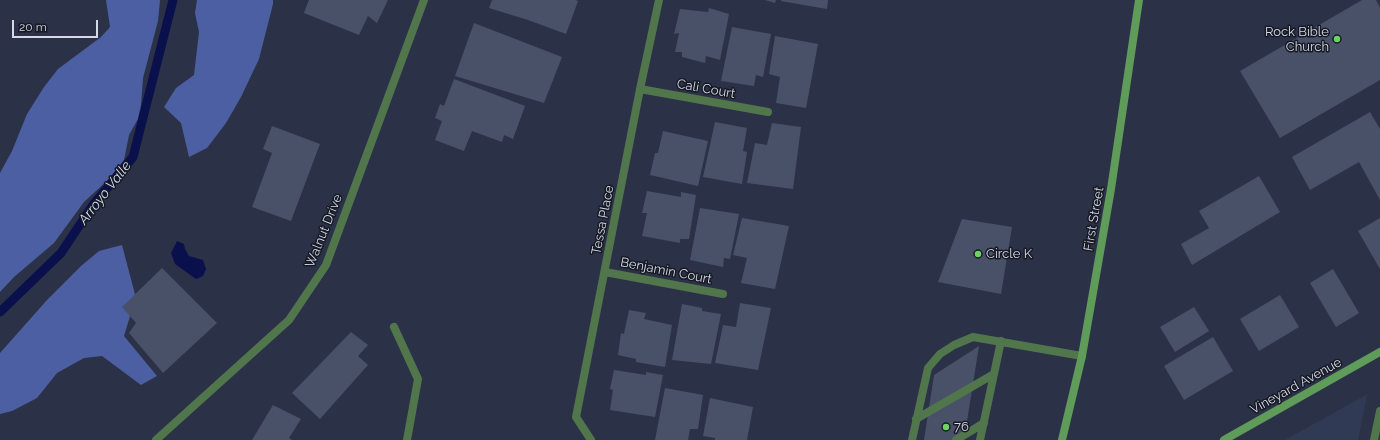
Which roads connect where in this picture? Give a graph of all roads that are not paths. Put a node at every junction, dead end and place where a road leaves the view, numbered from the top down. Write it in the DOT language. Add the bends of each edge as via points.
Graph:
graph roads {
  1 [pos="424,0"];
  2 [pos="659,0"];
  3 [pos="1139,0"];
  4 [pos="640,89"];
  5 [pos="768,112"];
  6 [pos="605,272"];
  7 [pos="723,294"];
  8 [pos="394,327"];
  9 [pos="1001,341"];
  10 [pos="1380,352"];
  11 [pos="1082,356"];
  12 [pos="994,374"];
  13 [pos="1380,411"];
  14 [pos="916,419"];
  15 [pos="984,423"];
  16 [pos="156,440"];
  17 [pos="407,440"];
  18 [pos="591,440"];
  19 [pos="912,440"];
  20 [pos="956,440"];
  21 [pos="980,440"];
  22 [pos="1062,440"];
  23 [pos="1224,440"];
  24 [pos="1374,440"];
  1 -- 16 [label="street, Walnut Drive" via="326,265 289,320"];
  2 -- 4 [label="street, Tessa Place"];
  3 -- 11 [label="street, First Street" via="1111,189"];
  4 -- 5 [label="street, Cali Court"];
  4 -- 6 [label="street, Tessa Place"];
  6 -- 7 [label="street, Benjamin Court"];
  6 -- 18 [label="street, Tessa Place" via="576,417"];
  8 -- 17 [label="street" via="418,379"];
  9 -- 11 [label="street"];
  9 -- 12 [label="street"];
  9 -- 14 [label="street" via="973,337 940,354 928,368"];
  10 -- 23 [label="street, Vineyard Avenue"];
  11 -- 22 [label="street, First Street"];
  12 -- 14 [label="street"];
  12 -- 15 [label="street"];
  13 -- 24 [label="street"];
  14 -- 19 [label="street"];
  15 -- 20 [label="street"];
  15 -- 21 [label="street"];
}
